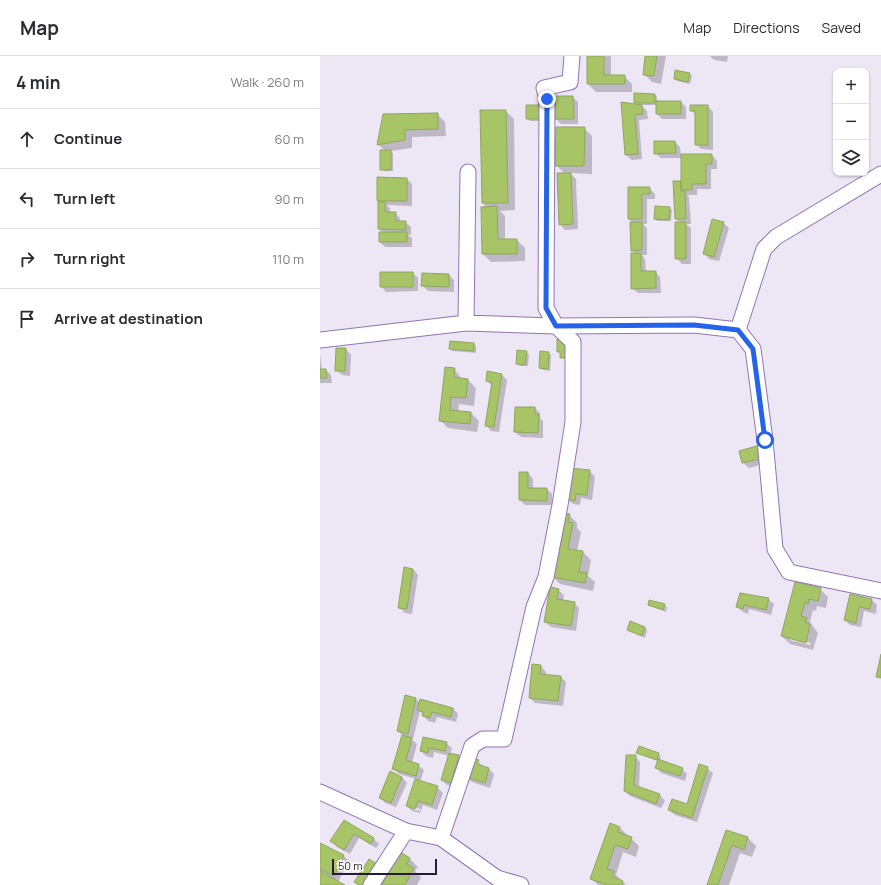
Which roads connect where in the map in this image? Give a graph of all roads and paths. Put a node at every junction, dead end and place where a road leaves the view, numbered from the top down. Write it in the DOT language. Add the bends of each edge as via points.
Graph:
graph roads {
  1 [pos="572,56"];
  2 [pos="468,172"];
  3 [pos="881,174"];
  4 [pos="466,323"];
  5 [pos="556,326"];
  6 [pos="738,330"];
  7 [pos="320,340"];
  8 [pos="881,591"];
  9 [pos="320,792"];
  10 [pos="406,831"];
  11 [pos="441,838"];
  12 [pos="371,885"];
  13 [pos="521,885"];
  1 -- 5 [label="street" via="570,82 544,88 547,99 546,308"];
  2 -- 4 [label="street"];
  3 -- 6 [label="street" via="776,237 764,249"];
  4 -- 5 [label="street"];
  4 -- 7 [label="street"];
  5 -- 6 [label="street" via="694,325"];
  5 -- 11 [label="street" via="573,342 573,422 546,577 534,608 504,739 483,739 472,746"];
  6 -- 8 [label="street" via="753,349 775,549 789,572"];
  9 -- 10 [label="street"];
  10 -- 11 [label="street"];
  10 -- 12 [label="street"];
  11 -- 13 [label="street" via="497,878"];
}
